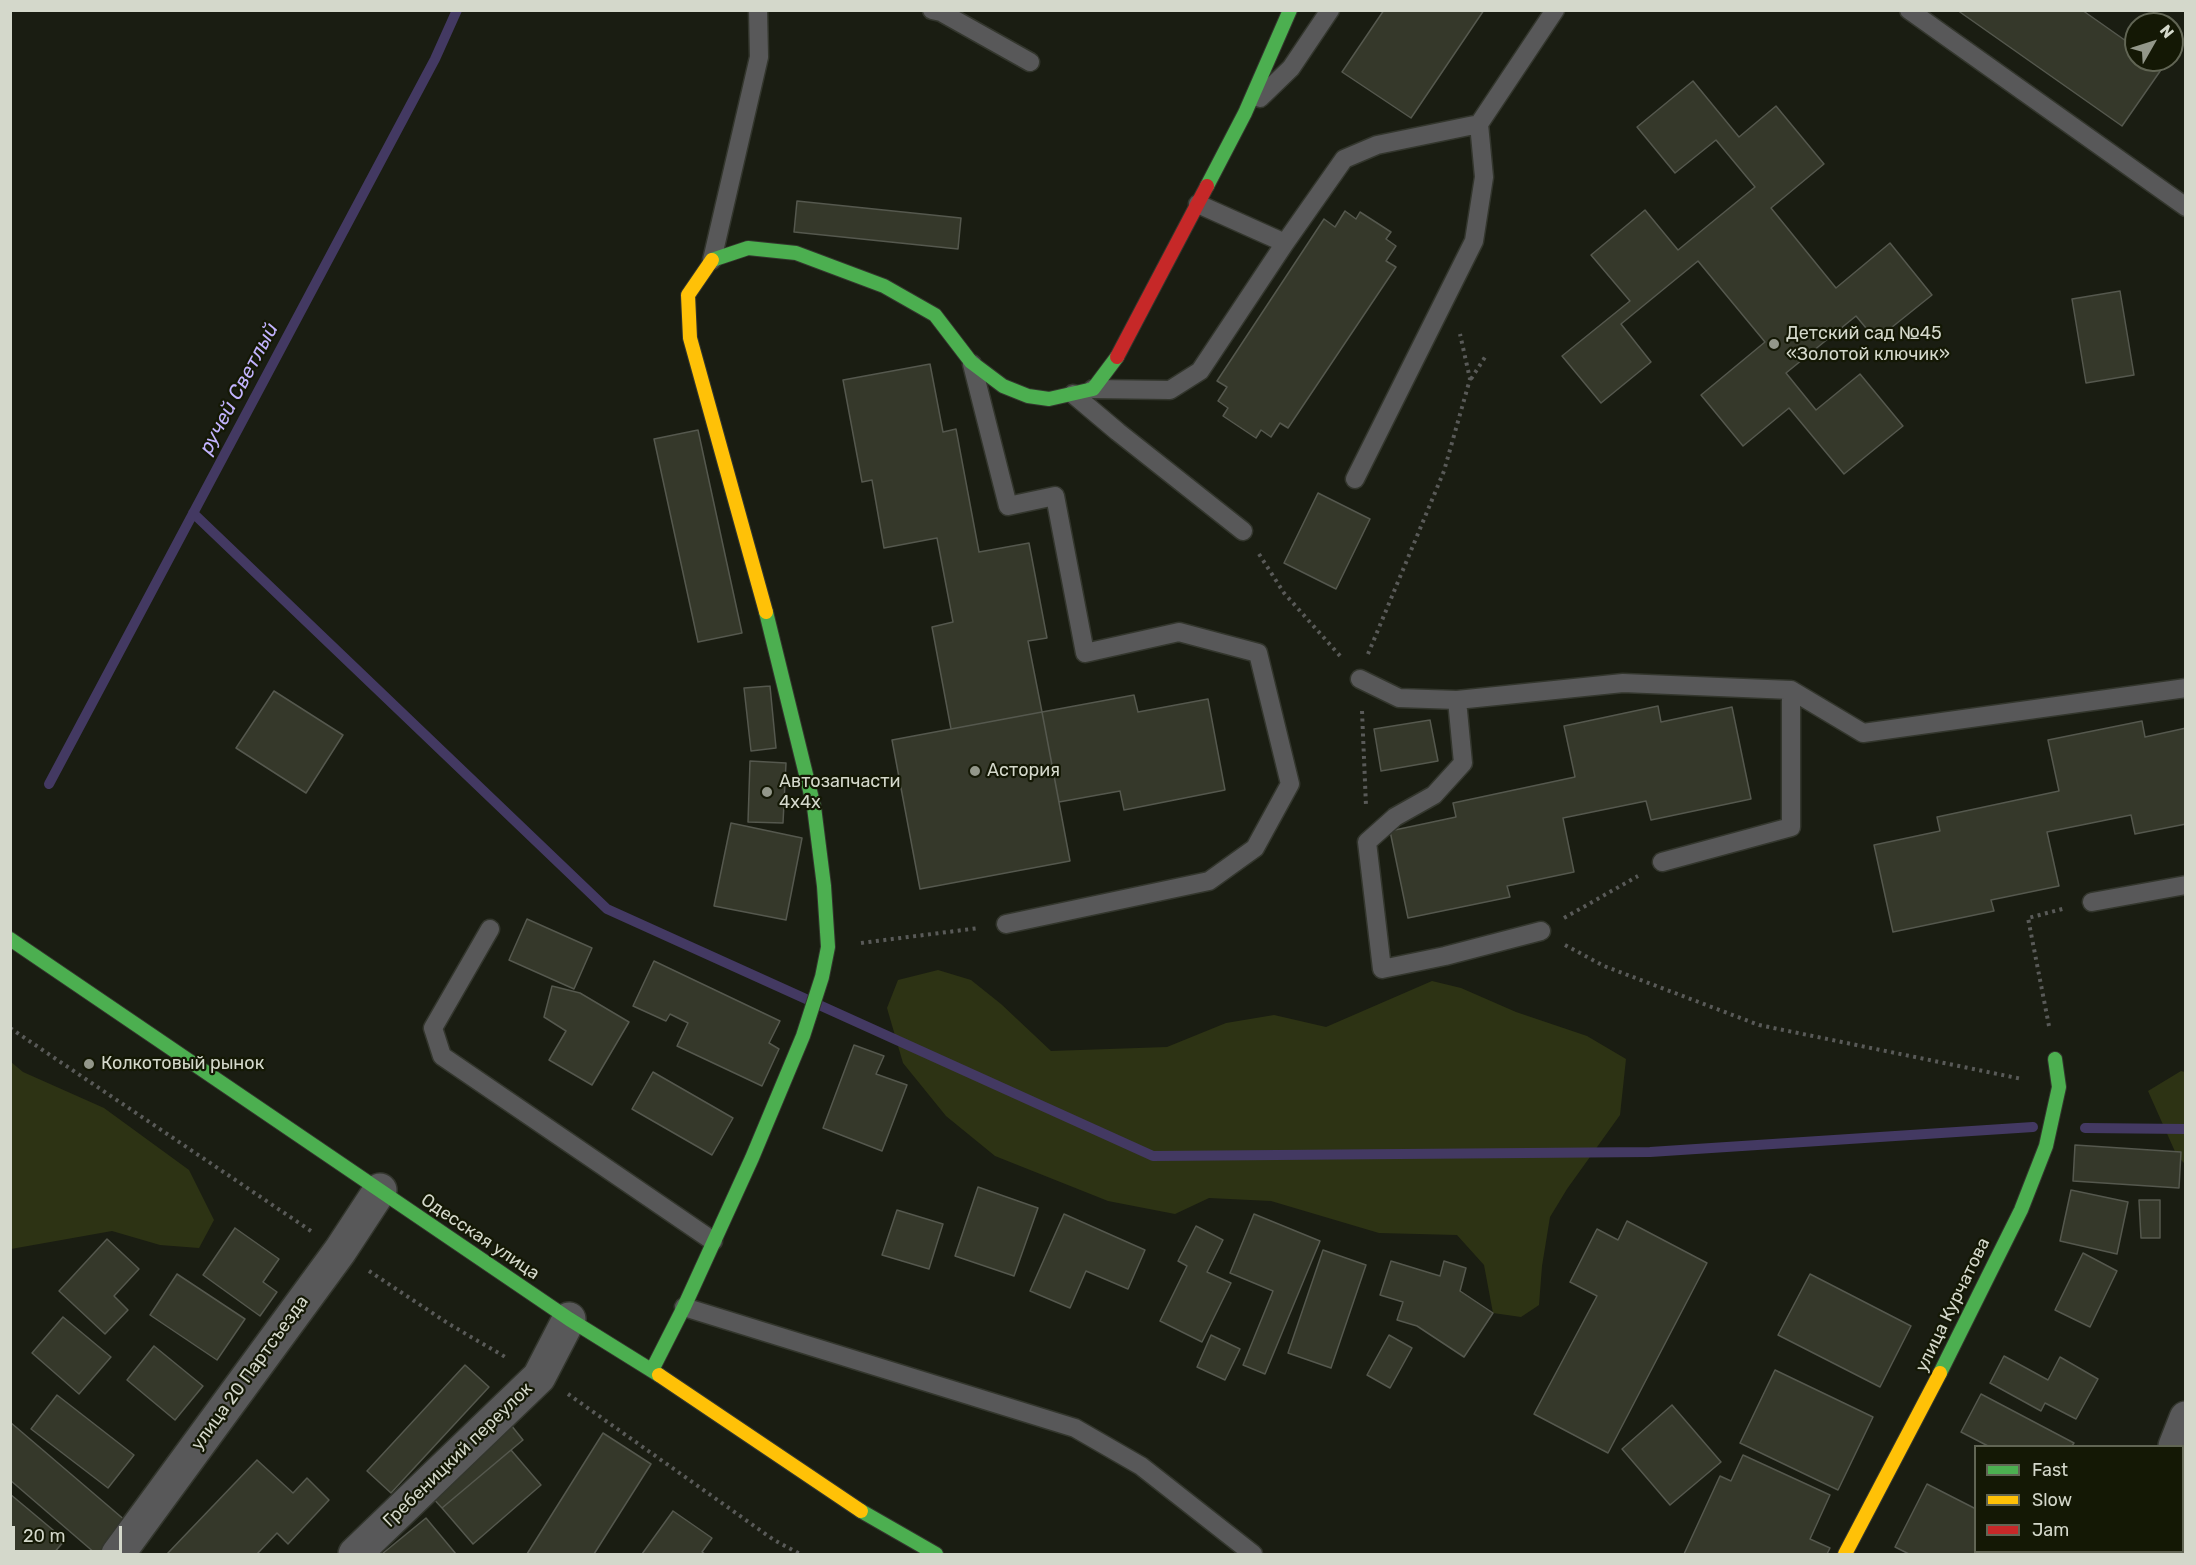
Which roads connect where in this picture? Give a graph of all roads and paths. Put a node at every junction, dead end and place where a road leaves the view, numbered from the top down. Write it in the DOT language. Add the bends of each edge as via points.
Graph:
graph roads {
  1 [pos="758,10"];
  2 [pos="932,10"];
  3 [pos="1290,10"];
  4 [pos="1330,10"];
  5 [pos="1555,10"];
  6 [pos="1909,10"];
  7 [pos="1030,62"];
  8 [pos="1245,113"];
  9 [pos="1479,124"];
  10 [pos="1198,204"];
  11 [pos="2185,209"];
  12 [pos="1286,243"];
  13 [pos="712,260"];
  14 [pos="1450,292"];
  15 [pos="1487,354"];
  16 [pos="971,362"];
  17 [pos="1470,379"];
  18 [pos="1093,389"];
  19 [pos="1073,394"];
  20 [pos="1355,479"];
  21 [pos="1243,531"];
  22 [pos="1360,679"];
  23 [pos="2186,688"];
  24 [pos="1791,690"];
  25 [pos="1457,700"];
  26 [pos="1367,842"];
  27 [pos="1662,862"];
  28 [pos="2186,885"];
  29 [pos="2092,902"];
  30 [pos="2055,911"];
  31 [pos="1006,924"];
  32 [pos="490,929"];
  33 [pos="1541,931"];
  34 [pos="10,939"];
  35 [pos="828,947"];
  36 [pos="10,1029"];
  37 [pos="2055,1059"];
  38 [pos="2059,1087"];
  39 [pos="380,1190"];
  40 [pos="713,1241"];
  41 [pos="340,1251"];
  42 [pos="684,1307"];
  43 [pos="569,1319"];
  44 [pos="652,1370"];
  45 [pos="539,1377"];
  46 [pos="2186,1418"];
  47 [pos="2175,1445"];
  48 [pos="118,1554"];
  49 [pos="356,1554"];
  50 [pos="800,1554"];
  51 [pos="936,1554"];
  52 [pos="1253,1554"];
  53 [pos="1845,1554"];
  1 -- 13 [label="lane" via="759,57"];
  2 -- 7 [label="lane"];
  3 -- 8 [label="street"];
  4 -- 8 [label="lane" via="1291,68"];
  5 -- 9 [label="lane"];
  6 -- 11 [label="lane"];
  8 -- 10 [label="street"];
  9 -- 12 [label="lane" via="1377,145 1344,159"];
  9 -- 14 [label="lane" via="1484,177 1473,242"];
  10 -- 12 [label="lane"];
  10 -- 18 [label="street" via="1117,358"];
  12 -- 18 [label="lane" via="1200,371 1170,390"];
  13 -- 16 [label="street" via="748,248 796,253 884,286 935,315"];
  13 -- 35 [label="street" via="688,295 690,338 769,621 814,807"];
  14 -- 17 [label="path"];
  14 -- 20 [label="lane"];
  15 -- 17 [label="path"];
  16 -- 19 [label="street" via="1003,387 1028,396 1049,399"];
  16 -- 31 [label="lane" via="1008,506 1055,496 1085,653 1179,632 1258,653 1290,784 1255,848 1209,880"];
  17 -- 22 [label="path" via="1444,471 1369,648"];
  18 -- 19 [label="street"];
  19 -- 21 [label="lane"];
  21 -- 22 [label="path" via="1284,593"];
  22 -- 25 [label="lane" via="1399,698"];
  22 -- 26 [label="path"];
  23 -- 24 [label="lane" via="1863,733"];
  24 -- 25 [label="lane" via="1623,683"];
  24 -- 27 [label="lane" via="1791,827"];
  25 -- 26 [label="lane" via="1463,764 1434,795 1395,817"];
  26 -- 33 [label="lane" via="1382,969"];
  27 -- 33 [label="path"];
  28 -- 29 [label="lane"];
  30 -- 37 [label="path" via="2028,918"];
  31 -- 35 [label="path"];
  32 -- 40 [label="lane" via="433,1028 442,1056"];
  33 -- 38 [label="path" via="1604,966 1759,1025"];
  34 -- 39 [label="street, Одесская улица"];
  35 -- 40 [label="street" via="803,1036"];
  36 -- 41 [label="path"];
  37 -- 38 [label="street, улица Курчатова"];
  38 -- 53 [label="street, улица Курчатова" via="2046,1146 2021,1210"];
  39 -- 41 [label="street, улица 20 Партсъезда"];
  39 -- 43 [label="street, Одесская улица"];
  40 -- 42 [label="street"];
  41 -- 45 [label="path" via="449,1324"];
  41 -- 48 [label="street, улица 20 Партсъезда"];
  42 -- 44 [label="street"];
  42 -- 52 [label="lane" via="1075,1428 1141,1466"];
  43 -- 44 [label="street, Одесская улица"];
  43 -- 45 [label="street, Гребеницкий переулок"];
  44 -- 51 [label="street, Одесская улица" via="864,1512"];
  45 -- 49 [label="street, Гребеницкий переулок"];
  45 -- 50 [label="path" via="576,1398 774,1540"];
  46 -- 47 [label="street"];
}
